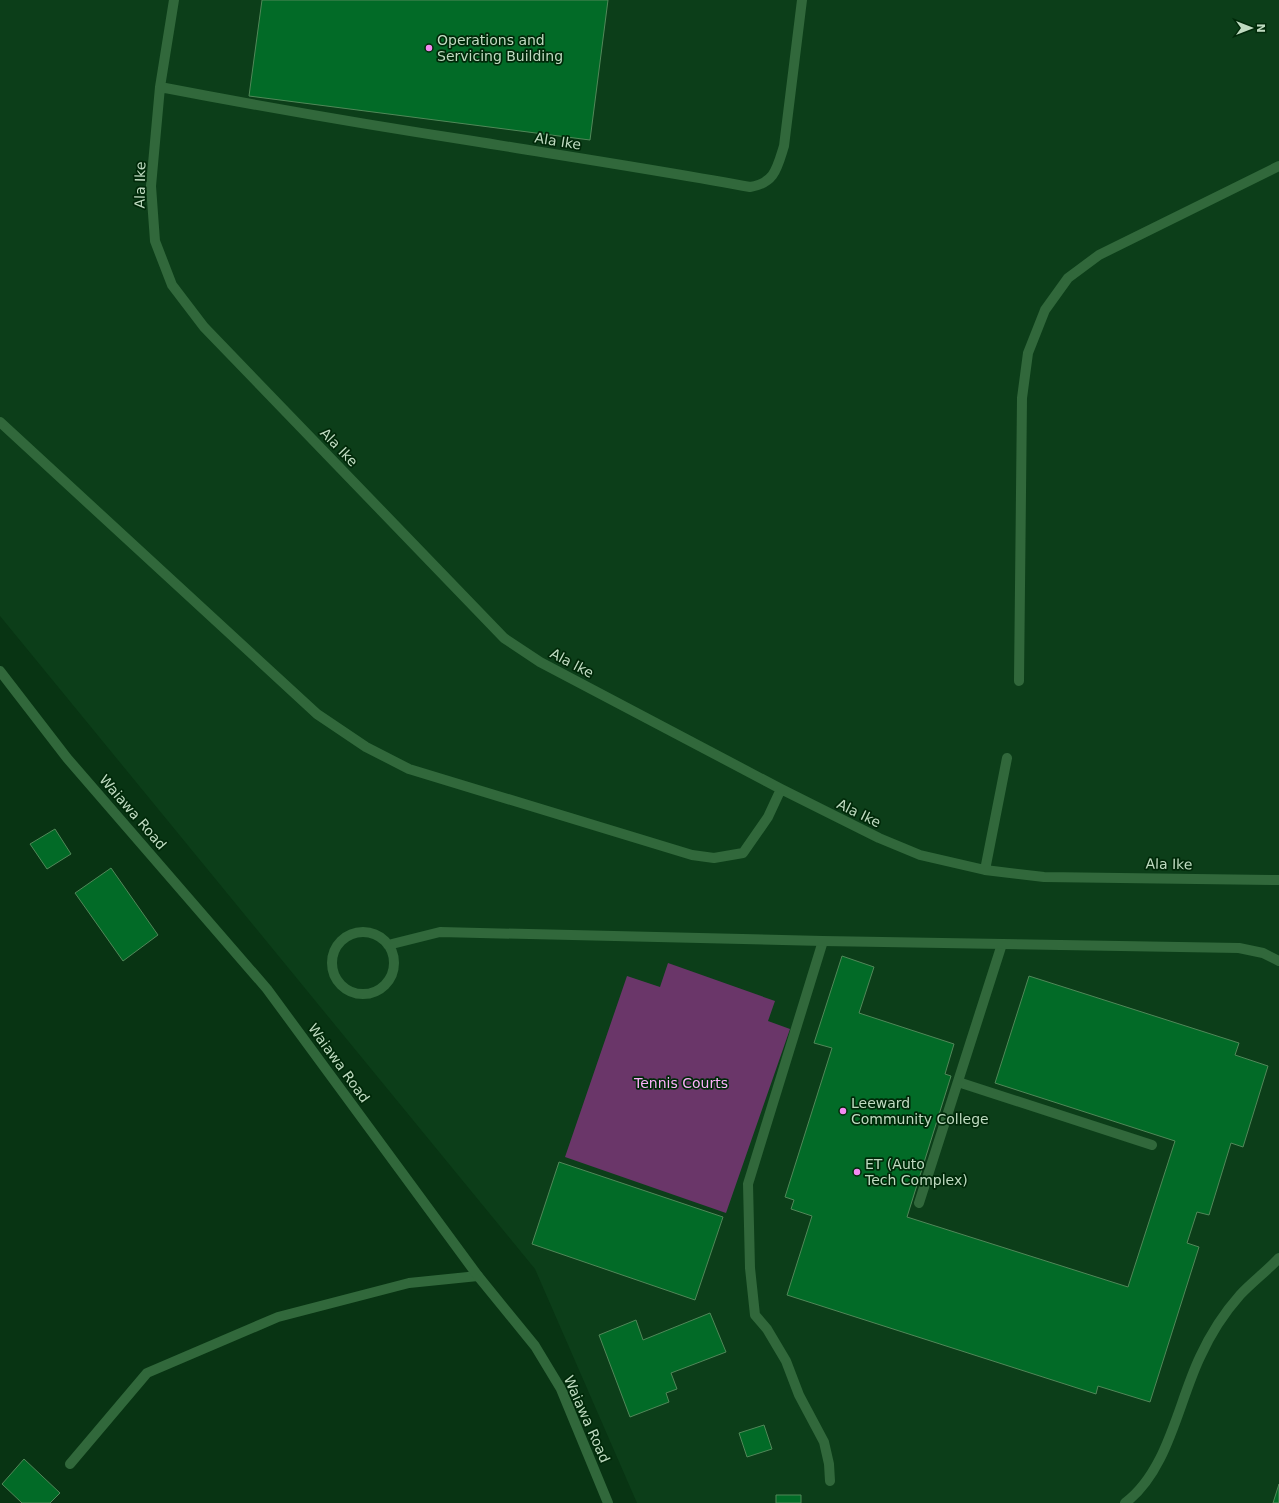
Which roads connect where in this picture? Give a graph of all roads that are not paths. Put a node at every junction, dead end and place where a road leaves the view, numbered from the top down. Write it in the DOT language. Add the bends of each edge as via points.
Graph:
graph roads {
  1 [pos="174,0"];
  2 [pos="802,0"];
  3 [pos="160,87"];
  4 [pos="1279,166"];
  5 [pos="0,422"];
  6 [pos="0,671"];
  7 [pos="1019,681"];
  8 [pos="1007,758"];
  9 [pos="780,790"];
  10 [pos="985,870"];
  11 [pos="1279,880"];
  12 [pos="823,941"];
  13 [pos="1002,944"];
  14 [pos="388,945"];
  15 [pos="1279,960"];
  16 [pos="958,1082"];
  17 [pos="1152,1145"];
  18 [pos="919,1203"];
  19 [pos="1279,1258"];
  20 [pos="478,1276"];
  21 [pos="70,1464"];
  22 [pos="830,1481"];
  23 [pos="608,1503"];
  24 [pos="1125,1503"];
  1 -- 3 [label="street, Ala Ike"];
  2 -- 3 [label="street, Ala Ike" via="784,146 771,177 761,185 750,187"];
  3 -- 9 [label="street, Ala Ike" via="151,186 155,241 172,285 204,327 504,638 540,662"];
  4 -- 7 [label="street" via="1099,255 1068,278 1044,310 1028,353 1022,398"];
  5 -- 9 [label="street" via="317,714 366,747 409,769 692,855 714,858 743,853 768,817"];
  6 -- 20 [label="street, Waiawa Road" via="67,758 267,989"];
  8 -- 10 [label="street"];
  9 -- 10 [label="street, Ala Ike" via="920,855"];
  10 -- 11 [label="street, Ala Ike" via="1044,877"];
  12 -- 13 [label="street"];
  12 -- 14 [label="street" via="440,932"];
  12 -- 22 [label="street" via="748,1184 750,1268 755,1315 767,1329 786,1361 799,1395 824,1442"];
  13 -- 15 [label="street" via="1239,948"];
  13 -- 16 [label="street"];
  14 -- 14 [label="street" via="374,933 364,931 346,937 334,952 332,962 338,980 344,987 362,994 372,993 381,988 393,973 393,954"];
  16 -- 17 [label="street"];
  16 -- 18 [label="street"];
  19 -- 24 [label="street" via="1240,1295 1220,1321 1200,1356 1161,1459 1136,1495"];
  20 -- 21 [label="street" via="409,1284 278,1317 147,1373"];
  20 -- 23 [label="street, Waiawa Road" via="535,1346 561,1389"];
}
